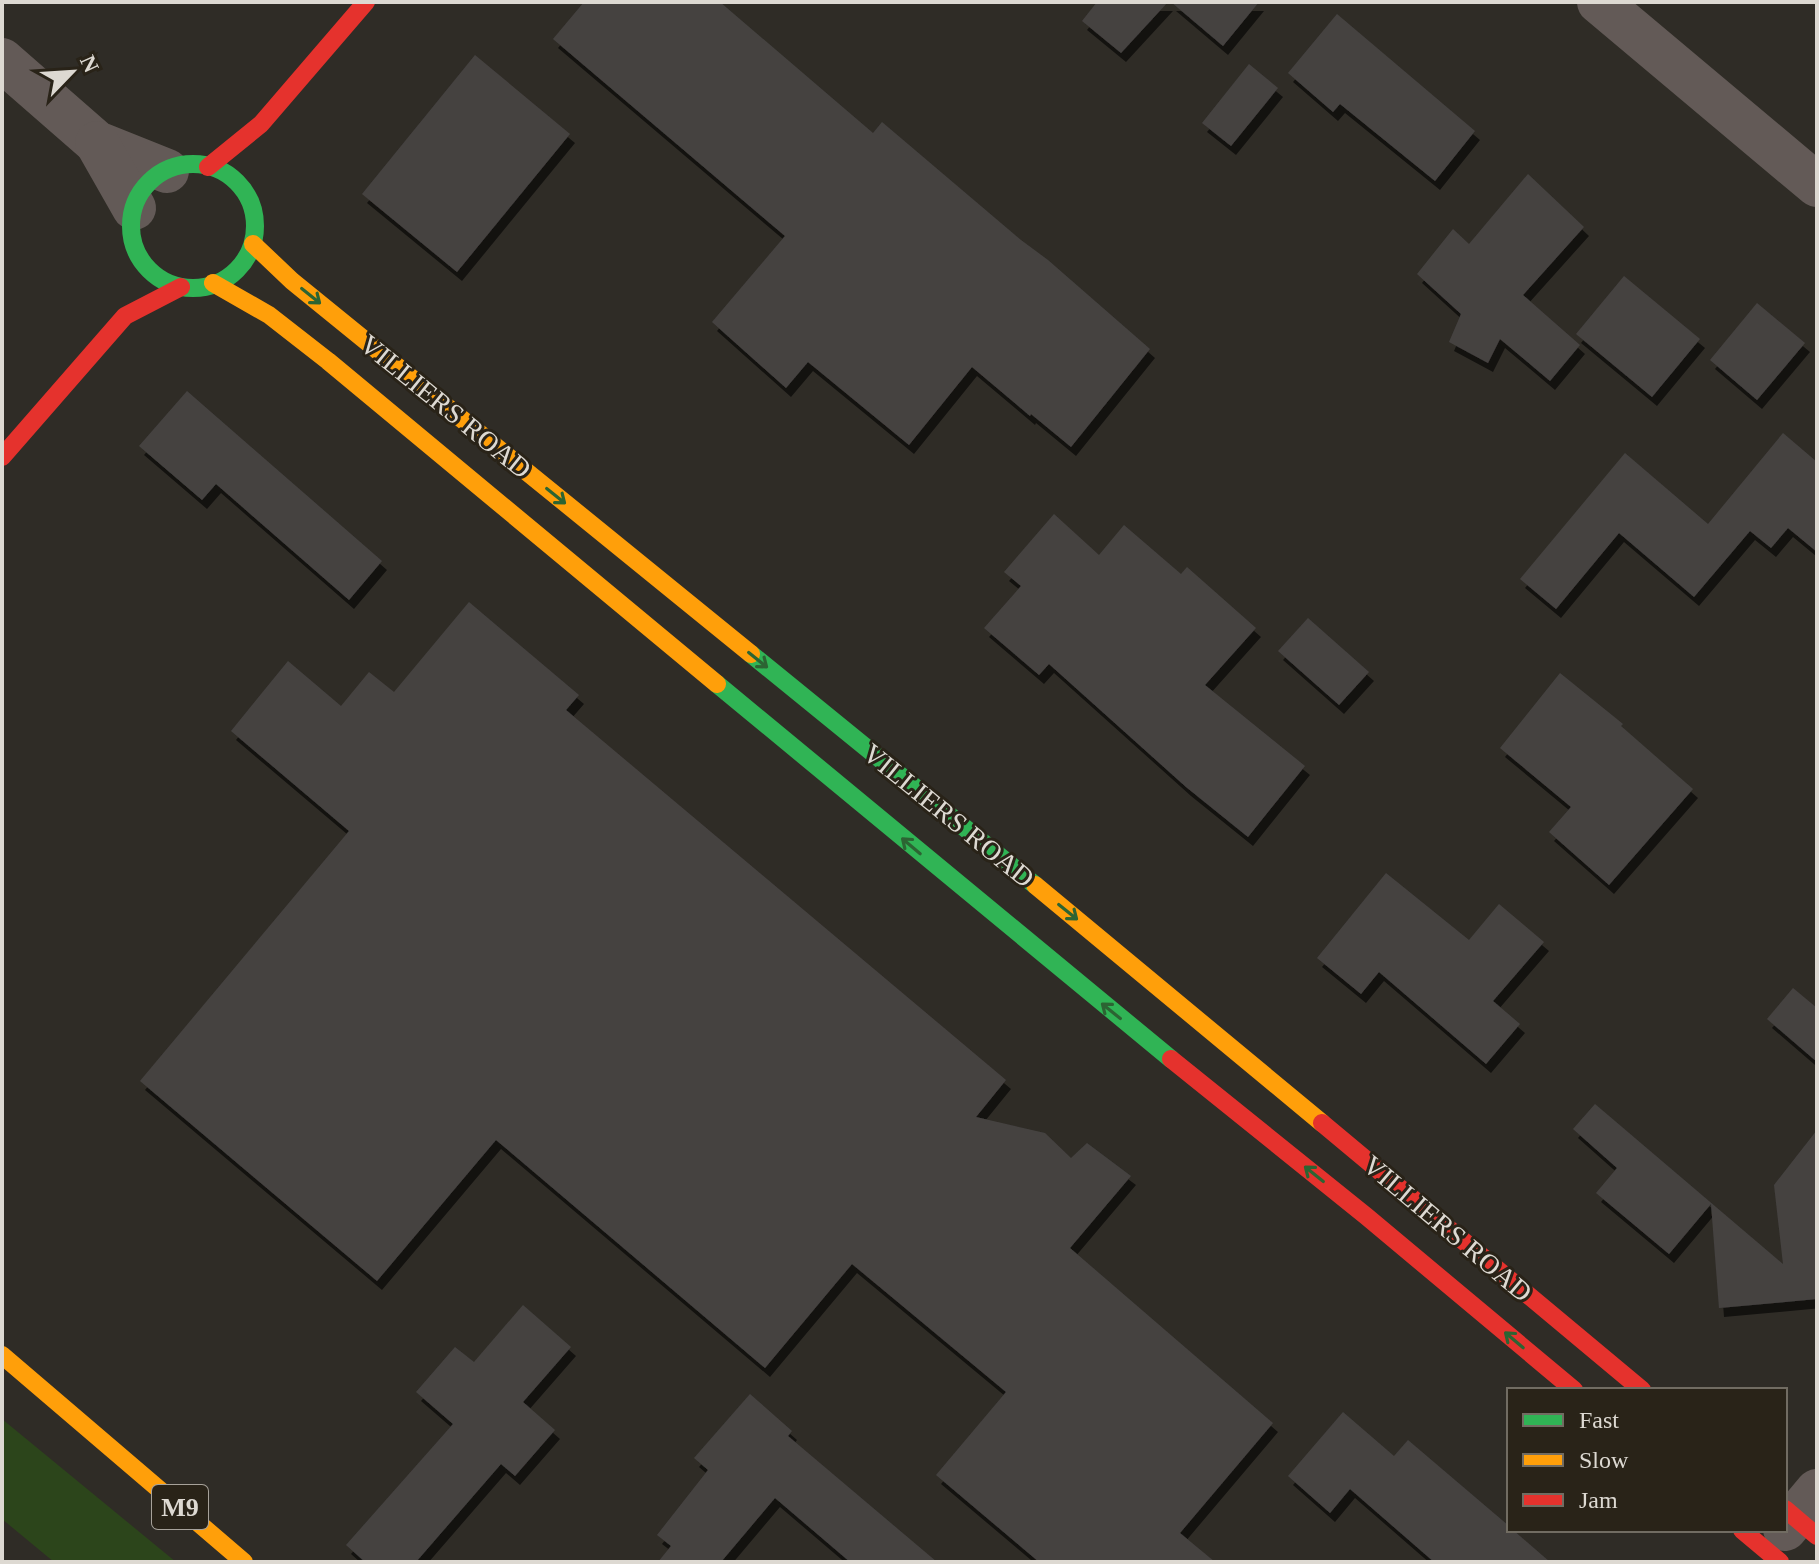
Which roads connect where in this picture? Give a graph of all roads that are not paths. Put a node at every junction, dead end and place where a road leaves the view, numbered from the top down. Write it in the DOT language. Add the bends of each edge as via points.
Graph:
graph roads {
  1 [pos="366,2"];
  2 [pos="1599,2"];
  3 [pos="2,60"];
  4 [pos="261,124"];
  5 [pos="97,143"];
  6 [pos="187,169"];
  7 [pos="1817,185"];
  8 [pos="246,193"];
  9 [pos="134,208"];
  10 [pos="253,244"];
  11 [pos="137,274"];
  12 [pos="213,283"];
  13 [pos="181,287"];
  14 [pos="126,317"];
  15 [pos="2,457"];
  16 [pos="2,1355"];
  17 [pos="1572,1388"];
  18 [pos="1640,1388"];
  19 [pos="244,1562"];
  1 -- 4 [label="street"];
  2 -- 7 [label="street"];
  3 -- 5 [label="street"];
  4 -- 6 [label="street"];
  4 -- 8 [label="street"];
  5 -- 6 [label="street"];
  5 -- 9 [label="street"];
  6 -- 8 [label="street" via="217,169"];
  6 -- 9 [label="street" via="156,177"];
  8 -- 10 [label="street" via="256,227"];
  9 -- 11 [label="street"];
  10 -- 12 [label="street" via="245,263 230,278"];
  10 -- 18 [label="street, VILLIERS ROAD, one-way" via="1102,939"];
  11 -- 13 [label="street" via="152,274"];
  11 -- 14 [label="street"];
  12 -- 13 [label="street" via="190,290"];
  17 -- 12 [label="street, VILLIERS ROAD, one-way" via="328,361 269,315"];
  13 -- 14 [label="street"];
  14 -- 15 [label="street"];
  16 -- 19 [label="street, M9"];
}
